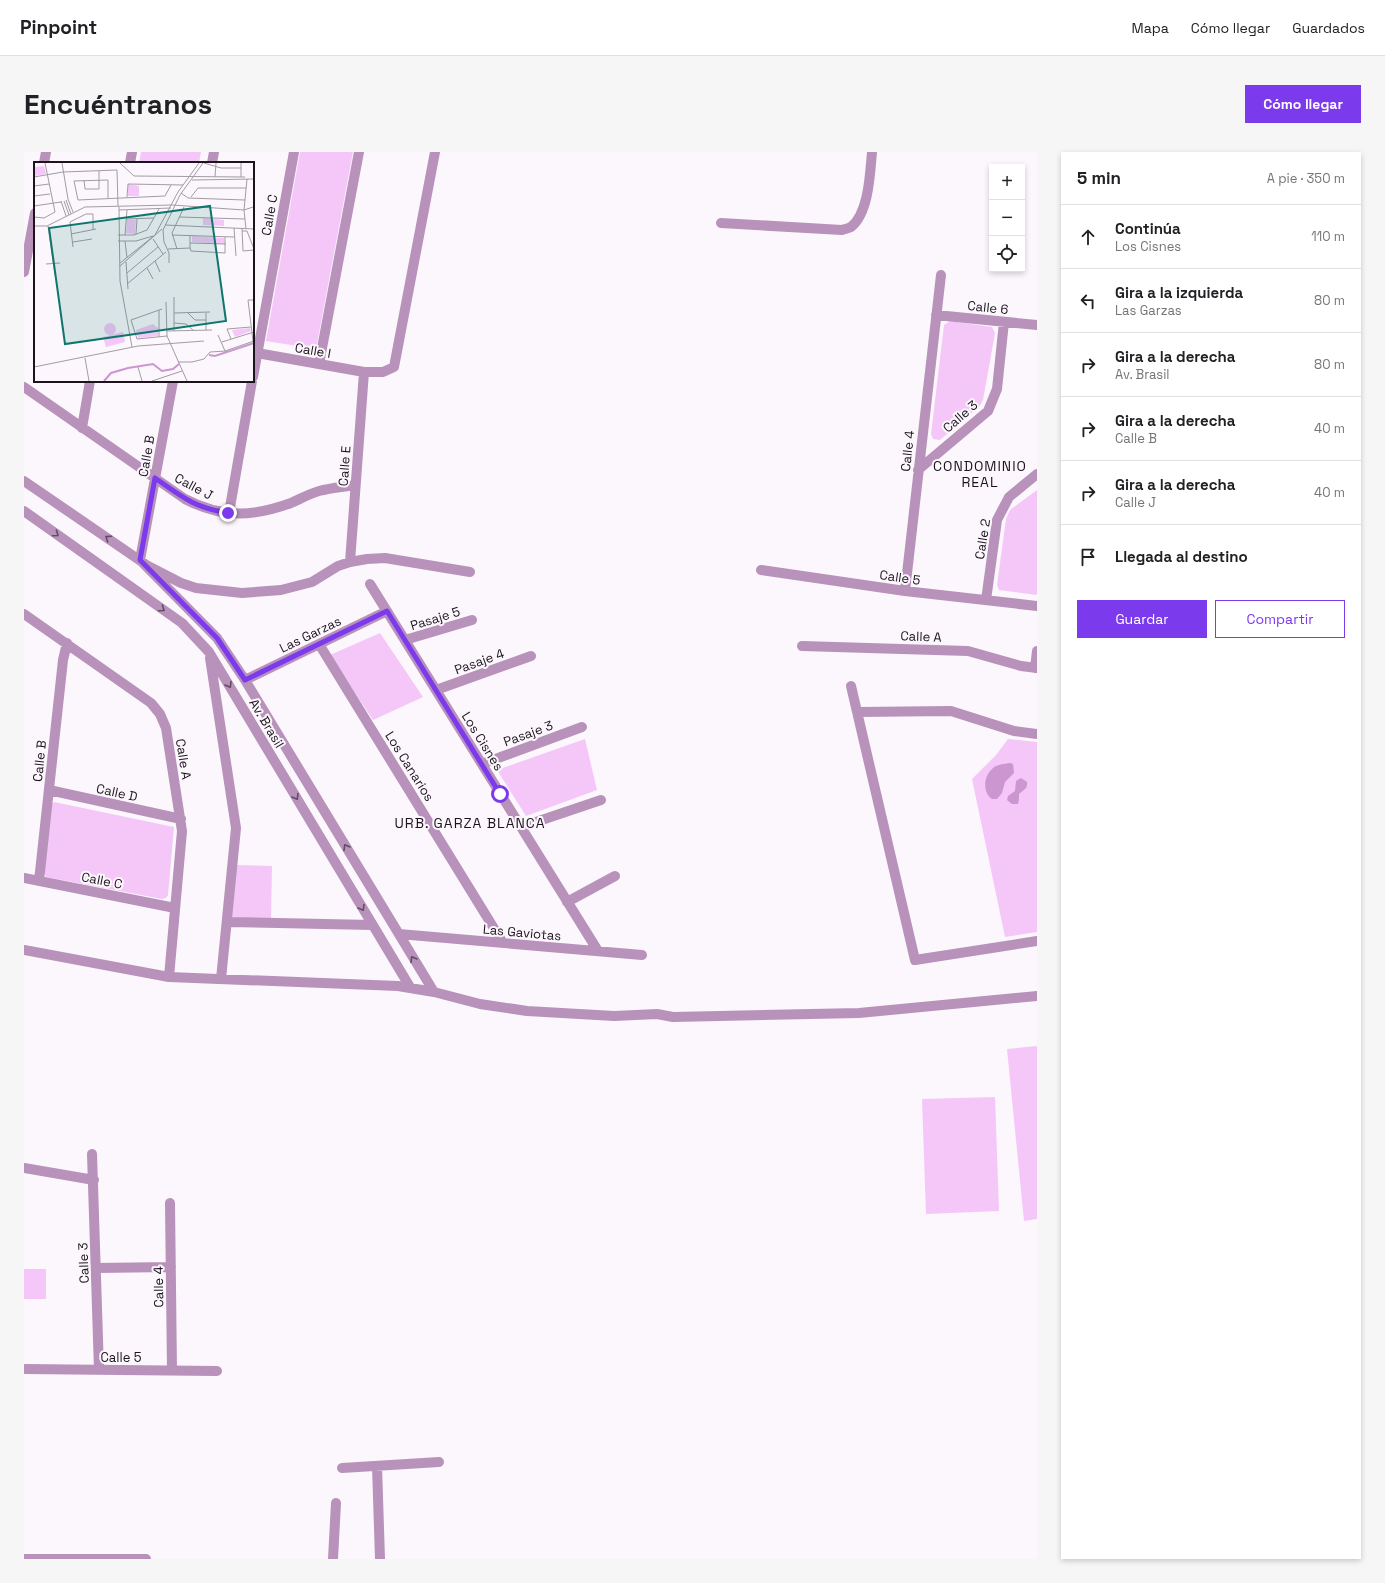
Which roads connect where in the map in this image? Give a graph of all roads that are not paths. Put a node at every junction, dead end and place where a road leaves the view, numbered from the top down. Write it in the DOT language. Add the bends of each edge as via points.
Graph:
graph roads {
  1 [pos="46,152"];
  2 [pos="132,152"];
  3 [pos="214,152"];
  4 [pos="294,152"];
  5 [pos="359,152"];
  6 [pos="434,152"];
  7 [pos="872,152"];
  8 [pos="44,162"];
  9 [pos="130,162"];
  10 [pos="212,162"];
  11 [pos="34,218"];
  12 [pos="721,223"];
  13 [pos="24,272"];
  14 [pos="941,275"];
  15 [pos="936,315"];
  16 [pos="1004,322"];
  17 [pos="1037,325"];
  18 [pos="257,353"];
  19 [pos="319,364"];
  20 [pos="254,371"];
  21 [pos="364,372"];
  22 [pos="90,382"];
  23 [pos="172,382"];
  24 [pos="252,382"];
  25 [pos="24,387"];
  26 [pos="82,428"];
  27 [pos="918,470"];
  28 [pos="1037,474"];
  29 [pos="155,478"];
  30 [pos="24,481"];
  31 [pos="355,485"];
  32 [pos="24,511"];
  33 [pos="228,513"];
  34 [pos="140,560"];
  35 [pos="350,562"];
  36 [pos="761,570"];
  37 [pos="470,572"];
  38 [pos="370,584"];
  39 [pos="905,591"];
  40 [pos="986,600"];
  41 [pos="1037,606"];
  42 [pos="387,611"];
  43 [pos="24,614"];
  44 [pos="472,620"];
  45 [pos="405,640"];
  46 [pos="68,643"];
  47 [pos="319,644"];
  48 [pos="802,646"];
  49 [pos="1037,651"];
  50 [pos="209,652"];
  51 [pos="531,656"];
  52 [pos="1036,668"];
  53 [pos="245,680"];
  54 [pos="851,686"];
  55 [pos="436,690"];
  56 [pos="857,712"];
  57 [pos="582,727"];
  58 [pos="1037,734"];
  59 [pos="482,764"];
  60 [pos="49,790"];
  61 [pos="601,800"];
  62 [pos="181,819"];
  63 [pos="521,827"];
  64 [pos="615,876"];
  65 [pos="24,878"];
  66 [pos="39,881"];
  67 [pos="567,902"];
  68 [pos="175,908"];
  69 [pos="227,922"];
  70 [pos="372,924"];
  71 [pos="399,934"];
  72 [pos="1037,941"];
  73 [pos="503,943"];
  74 [pos="24,950"];
  75 [pos="598,951"];
  76 [pos="642,955"];
  77 [pos="169,977"];
  78 [pos="221,980"];
  79 [pos="410,988"];
  80 [pos="434,992"];
  81 [pos="1037,996"];
  82 [pos="92,1154"];
  83 [pos="24,1168"];
  84 [pos="94,1180"];
  85 [pos="170,1203"];
  86 [pos="171,1267"];
  87 [pos="96,1268"];
  88 [pos="24,1370"];
  89 [pos="99,1370"];
  90 [pos="172,1371"];
  91 [pos="217,1371"];
  92 [pos="439,1462"];
  93 [pos="377,1466"];
  94 [pos="342,1468"];
  95 [pos="336,1503"];
  96 [pos="25,1559"];
  97 [pos="146,1559"];
  98 [pos="333,1559"];
  99 [pos="380,1559"];
  1 -- 8 [label="street"];
  2 -- 9 [label="street"];
  3 -- 10 [label="street"];
  4 -- 18 [label="street, Calle C"];
  5 -- 19 [label="street"];
  6 -- 21 [label="street, Calle I" via="394,367 383,372"];
  7 -- 12 [label="street" via="868,195 860,215 851,227 842,230"];
  11 -- 13 [label="street"];
  14 -- 15 [label="street, Calle 4"];
  15 -- 16 [label="street, Calle 6"];
  15 -- 27 [label="street, Calle 4"];
  16 -- 17 [label="street, Calle 6"];
  16 -- 27 [label="street, Calle 3" via="997,389 988,411"];
  18 -- 19 [label="street, Calle I"];
  18 -- 20 [label="street, Calle C"];
  19 -- 21 [label="street, Calle I"];
  21 -- 31 [label="street, Calle E"];
  22 -- 26 [label="street"];
  23 -- 29 [label="street, Calle B"];
  24 -- 33 [label="street"];
  25 -- 26 [label="street, Calle J"];
  26 -- 29 [label="street, Calle J"];
  27 -- 39 [label="street, Calle 4"];
  28 -- 40 [label="street, Calle 2" via="1009,497 997,520"];
  29 -- 33 [label="street, Calle J" via="197,506"];
  29 -- 34 [label="street, Calle B"];
  34 -- 30 [label="street, one-way"];
  31 -- 33 [label="street, Calle J" via="320,491 275,508 246,514"];
  31 -- 35 [label="street, Calle E"];
  32 -- 50 [label="street, Av. Brasil, one-way" via="182,623"];
  34 -- 35 [label="street" via="196,588 242,593 301,586"];
  34 -- 53 [label="street, Av. Brasil" via="217,638"];
  35 -- 37 [label="street" via="386,558"];
  36 -- 39 [label="street, Calle 5"];
  38 -- 42 [label="street, Los Cisnes"];
  39 -- 40 [label="street, Calle 5"];
  40 -- 41 [label="street, Calle 5"];
  42 -- 45 [label="street, Los Cisnes"];
  42 -- 47 [label="street, Las Garzas"];
  43 -- 46 [label="street, Calle A"];
  44 -- 45 [label="street, Pasaje 5"];
  45 -- 55 [label="street, Los Cisnes"];
  46 -- 60 [label="street, Calle B" via="63,660"];
  46 -- 62 [label="street, Calle A" via="151,703 160,714 166,728"];
  47 -- 53 [label="street, Las Garzas"];
  47 -- 73 [label="street, Los Canarios"];
  48 -- 52 [label="street, Calle A" via="968,650"];
  49 -- 52 [label="street"];
  50 -- 69 [label="street" via="236,828"];
  50 -- 70 [label="street, Av. Brasil, one-way"];
  51 -- 55 [label="street, Pasaje 4"];
  71 -- 53 [label="street, Av. Brasil, one-way"];
  54 -- 56 [label="street"];
  55 -- 59 [label="street, Los Cisnes"];
  56 -- 58 [label="street" via="951,711 1014,731"];
  56 -- 72 [label="street" via="915,960"];
  57 -- 59 [label="street, Pasaje 3"];
  59 -- 63 [label="street, Los Cisnes"];
  60 -- 62 [label="street, Calle D"];
  60 -- 66 [label="street, Calle B"];
  61 -- 63 [label="street"];
  62 -- 68 [label="street, Calle A"];
  63 -- 67 [label="street, Los Cisnes"];
  64 -- 67 [label="street"];
  65 -- 66 [label="street, Calle C"];
  66 -- 68 [label="street, Calle C"];
  67 -- 75 [label="street, Los Cisnes"];
  68 -- 77 [label="street, Calle A"];
  69 -- 70 [label="street"];
  69 -- 78 [label="street"];
  70 -- 79 [label="street, Av. Brasil"];
  71 -- 73 [label="street, Las Gaviotas"];
  80 -- 71 [label="street, Av. Brasil, one-way"];
  73 -- 75 [label="street, Las Gaviotas"];
  74 -- 77 [label="street"];
  75 -- 76 [label="street, Las Gaviotas"];
  77 -- 78 [label="street"];
  78 -- 79 [label="street"];
  79 -- 80 [label="street"];
  80 -- 81 [label="street" via="480,1004 527,1011 614,1016 657,1014 673,1017 859,1013"];
  82 -- 84 [label="street, Calle 3"];
  83 -- 84 [label="street"];
  84 -- 87 [label="street, Calle 3"];
  85 -- 86 [label="street, Calle 4"];
  86 -- 87 [label="street"];
  86 -- 90 [label="street, Calle 4"];
  87 -- 89 [label="street, Calle 3"];
  88 -- 89 [label="street, Calle 5"];
  89 -- 90 [label="street, Calle 5"];
  90 -- 91 [label="street, Calle 5"];
  92 -- 93 [label="street"];
  93 -- 94 [label="street"];
  93 -- 99 [label="street"];
  95 -- 98 [label="street"];
  96 -- 97 [label="street"];
}
